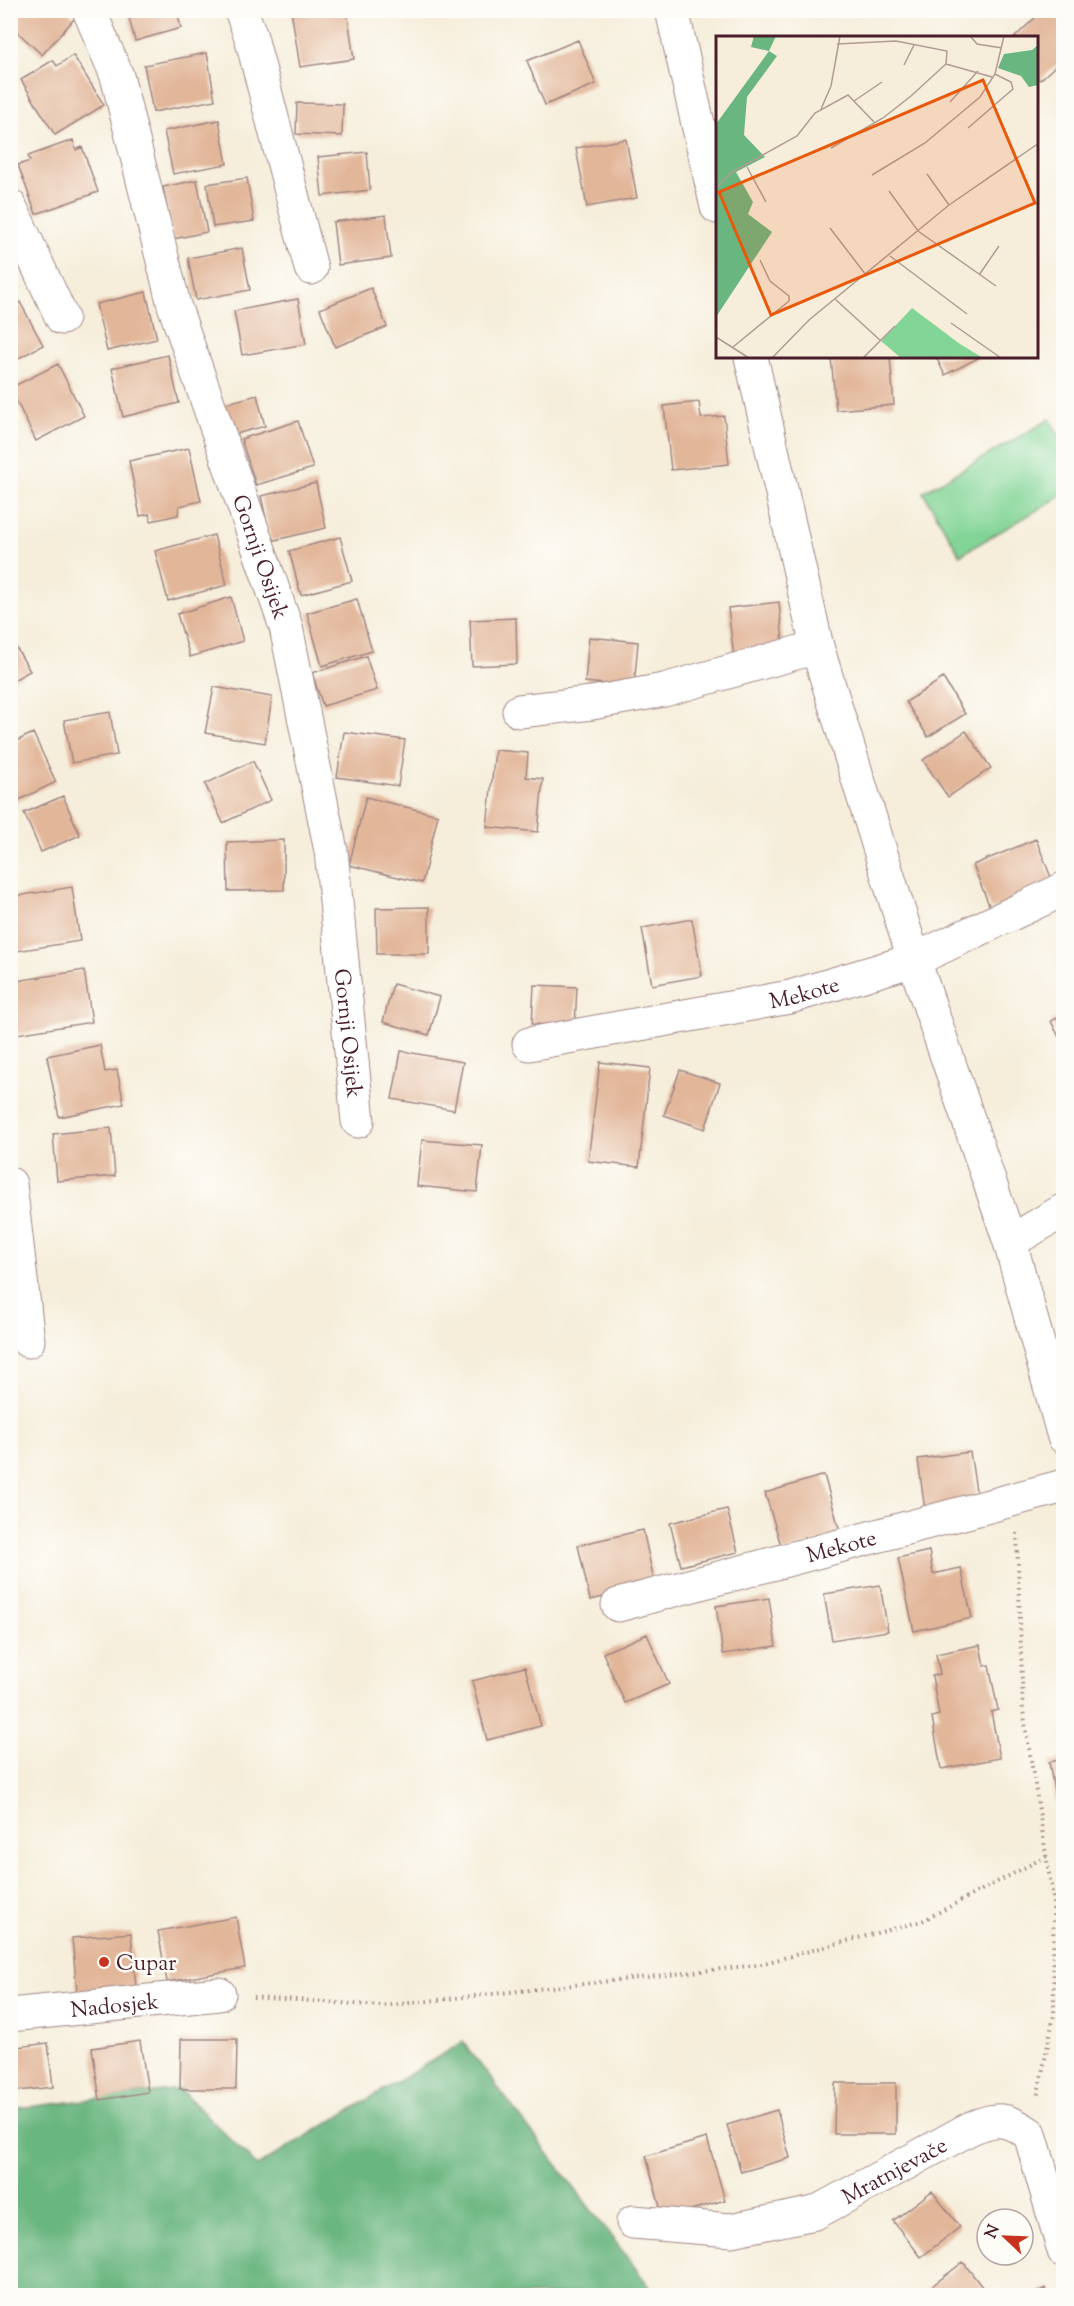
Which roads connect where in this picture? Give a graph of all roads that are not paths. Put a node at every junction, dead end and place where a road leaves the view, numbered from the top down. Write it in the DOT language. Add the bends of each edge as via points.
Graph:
graph roads {
  1 [pos="89,10"];
  2 [pos="241,10"];
  3 [pos="672,10"];
  4 [pos="716,203"];
  5 [pos="10,206"];
  6 [pos="311,268"];
  7 [pos="62,318"];
  8 [pos="751,358"];
  9 [pos="817,647"];
  10 [pos="519,711"];
  11 [pos="1064,889"];
  12 [pos="914,960"];
  13 [pos="529,1044"];
  14 [pos="358,1121"];
  15 [pos="10,1184"];
  16 [pos="1064,1210"];
  17 [pos="1010,1242"];
  18 [pos="28,1341"];
  19 [pos="1064,1437"];
  20 [pos="1064,1486"];
  21 [pos="618,1605"];
  22 [pos="219,1994"];
  23 [pos="10,2015"];
  24 [pos="633,2222"];
  25 [pos="1064,2251"];
  1 -- 14 [label="street, Gornji Osijek" via="117,76 174,305 286,627 331,851"];
  2 -- 6 [label="street"];
  3 -- 4 [label="street"];
  5 -- 7 [label="street"];
  8 -- 9 [label="street"];
  9 -- 10 [label="street" via="664,690"];
  9 -- 12 [label="street"];
  11 -- 12 [label="street, Mekote"];
  12 -- 13 [label="street, Mekote" via="790,997"];
  12 -- 17 [label="street"];
  15 -- 18 [label="street"];
  16 -- 17 [label="street"];
  17 -- 19 [label="street"];
  20 -- 21 [label="street, Mekote"];
  22 -- 23 [label="street, Nadosjek"];
  24 -- 25 [label="street, Mratnjevače" via="731,2230 815,2213 990,2120 1010,2121 1030,2134"];
}
